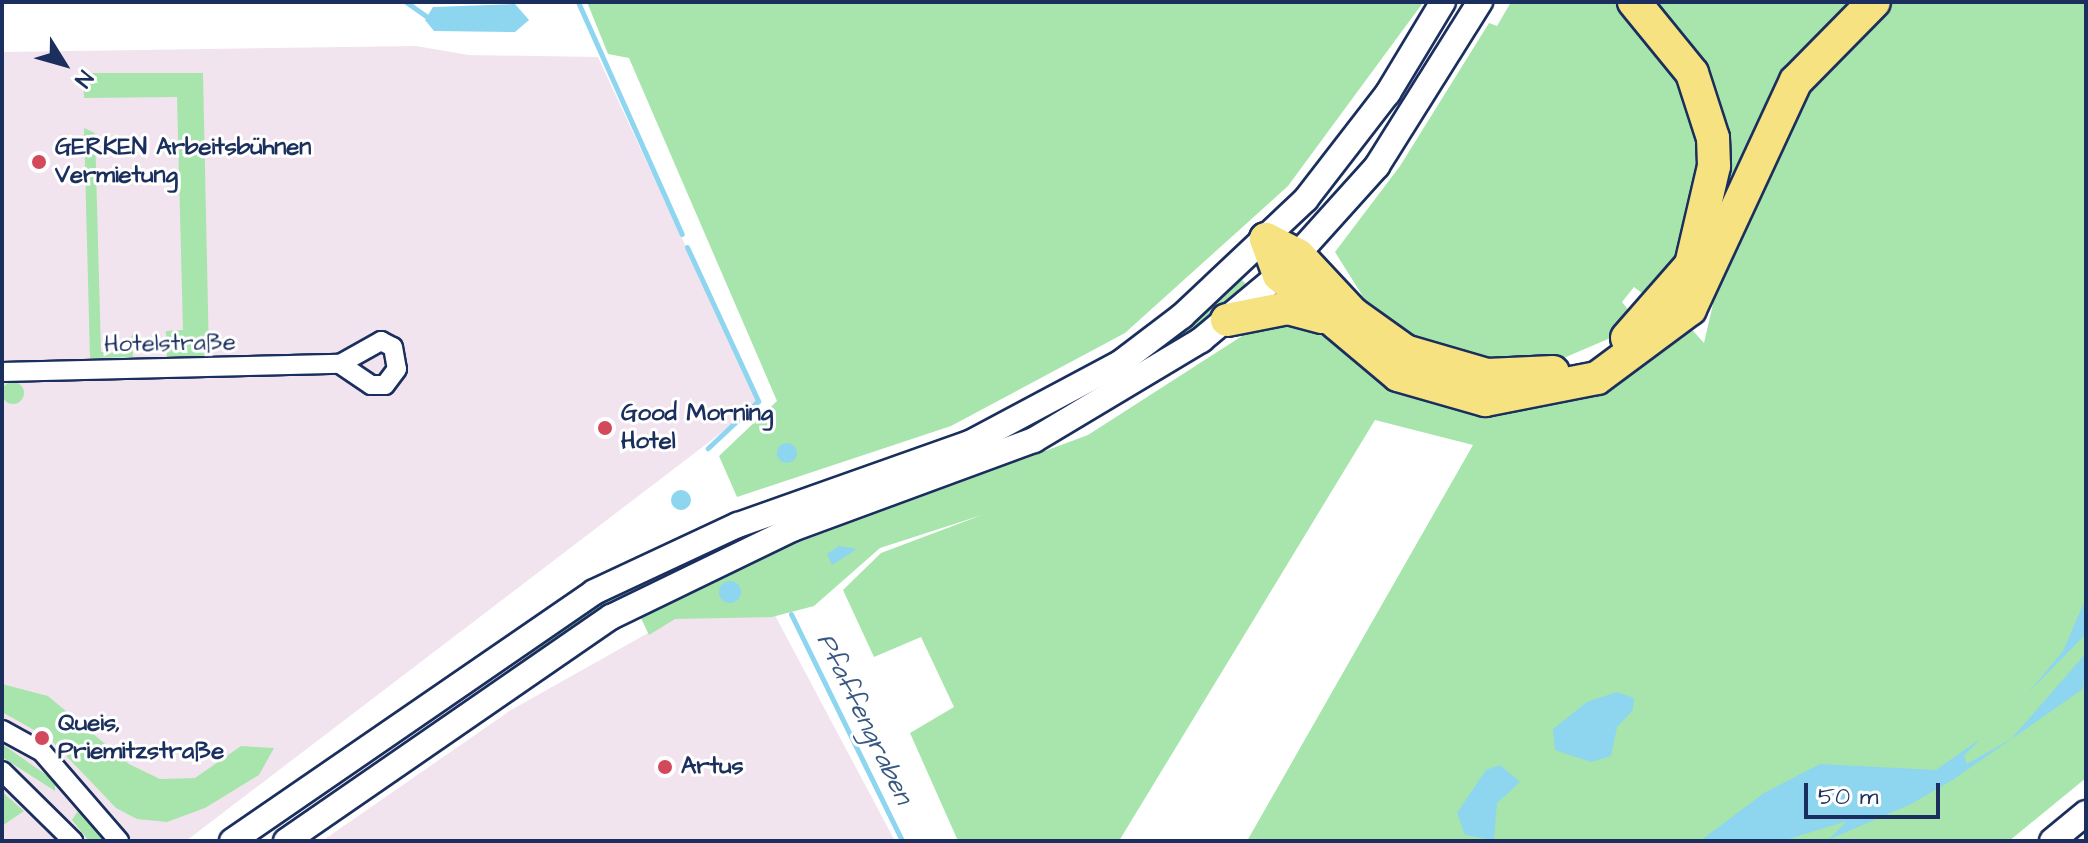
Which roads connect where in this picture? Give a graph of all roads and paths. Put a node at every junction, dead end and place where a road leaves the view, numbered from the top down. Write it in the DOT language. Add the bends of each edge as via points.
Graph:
graph roads {
  1 [pos="1634,2"];
  2 [pos="1874,2"];
  3 [pos="1442,4"];
  4 [pos="1478,6"];
  5 [pos="1266,239"];
  6 [pos="1288,265"];
  7 [pos="1322,317"];
  8 [pos="1227,320"];
  9 [pos="340,364"];
  10 [pos="2,372"];
  11 [pos="2,730"];
  12 [pos="2,771"];
  13 [pos="2086,813"];
  14 [pos="73,841"];
  15 [pos="119,841"];
  16 [pos="232,841"];
  17 [pos="286,841"];
  18 [pos="2052,841"];
  1 -- 6 [label="highway" via="1692,73 1713,138 1714,166 1712,200 1691,265 1629,337 1541,375 1463,371 1427,361 1377,333"];
  2 -- 7 [label="highway" via="1796,81 1690,309 1625,364 1564,390 1485,400 1398,375"];
  3 -- 5 [label="main road" via="1360,132"];
  4 -- 6 [label="main road" via="1385,155"];
  5 -- 6 [label="highway"];
  5 -- 16 [label="main road" via="1182,316 1041,409 970,443 738,525 594,592"];
  6 -- 7 [label="highway"];
  6 -- 8 [label="main road"];
  7 -- 8 [label="highway" via="1288,308"];
  8 -- 17 [label="main road" via="1034,440 792,529 611,617"];
  9 -- 10 [label="street, Hotelstraße"];
  11 -- 15 [label="street" via="42,752"];
  12 -- 14 [label="street"];
  13 -- 18 [label="main road"];
}
